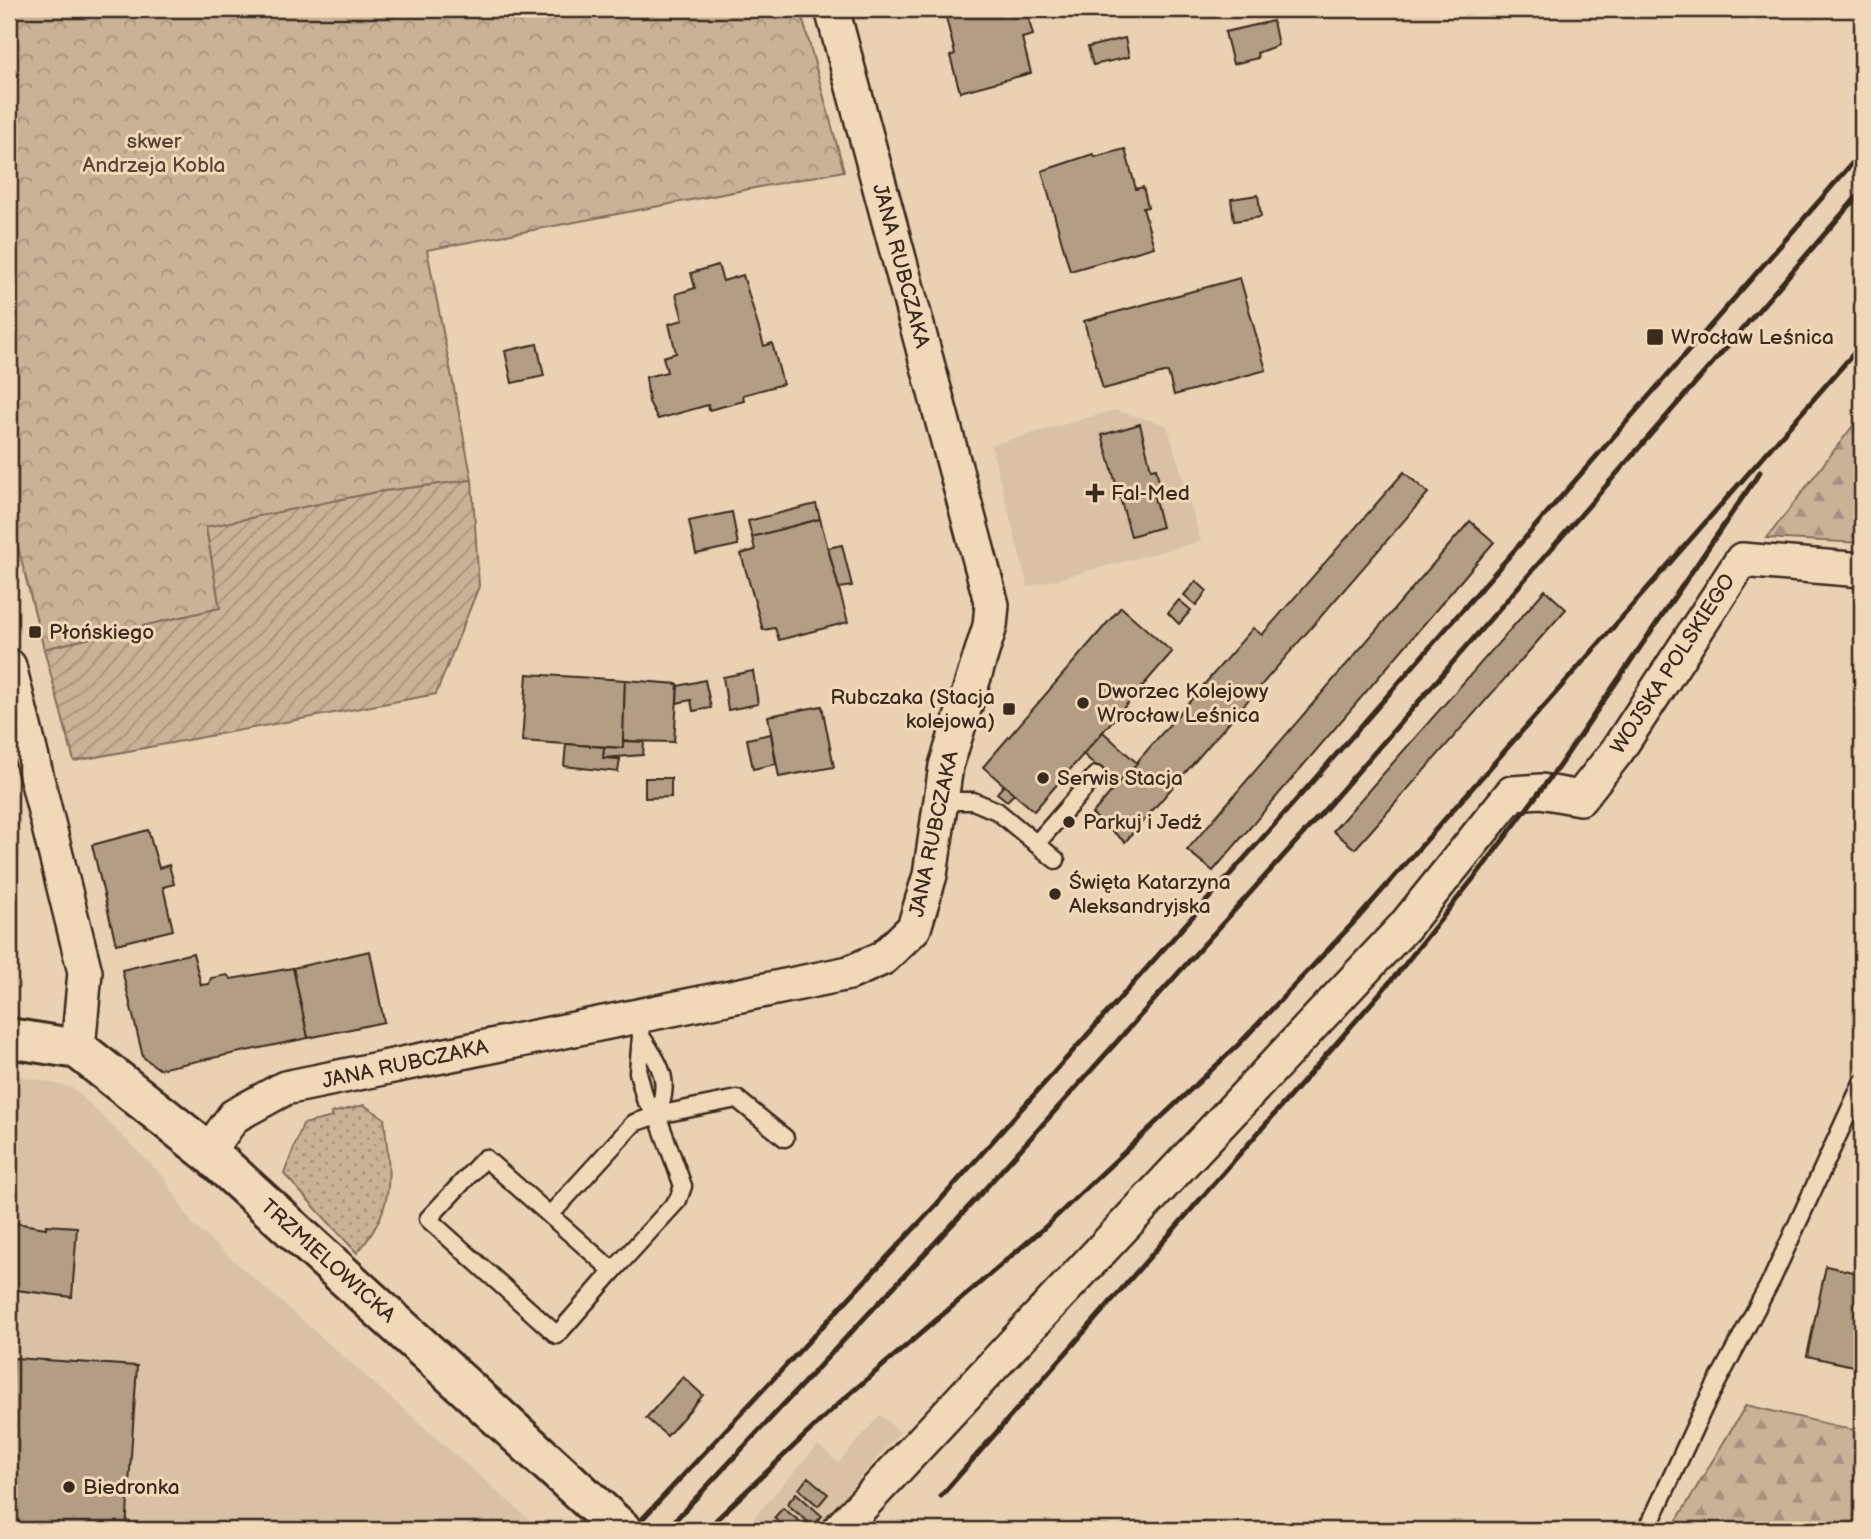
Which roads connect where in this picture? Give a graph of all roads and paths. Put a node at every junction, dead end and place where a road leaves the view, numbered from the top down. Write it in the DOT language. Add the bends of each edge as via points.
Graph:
graph roads {
  1 [pos="832,9"];
  2 [pos="1862,570"];
  3 [pos="9,666"];
  4 [pos="1096,775"];
  5 [pos="940,800"];
  6 [pos="1037,844"];
  7 [pos="1056,860"];
  8 [pos="639,1026"];
  9 [pos="9,1038"];
  10 [pos="78,1049"];
  11 [pos="1862,1083"];
  12 [pos="657,1115"];
  13 [pos="785,1138"];
  14 [pos="208,1152"];
  15 [pos="550,1215"];
  16 [pos="613,1271"];
  17 [pos="622,1530"];
  18 [pos="839,1530"];
  19 [pos="1647,1530"];
  1 -- 5 [label="street, JANA RUBCZAKA" via="992,605"];
  2 -- 18 [label="street, WOJSKA POLSKIEGO" via="1742,560 1617,751 1580,798 1541,791 1512,793 1404,927"];
  3 -- 10 [label="street" via="85,972"];
  4 -- 6 [label="lane"];
  5 -- 6 [label="lane" via="973,801 997,811"];
  5 -- 8 [label="street, JANA RUBCZAKA" via="930,875 914,928 883,958 849,973"];
  6 -- 7 [label="lane"];
  8 -- 12 [label="lane" via="638,1072 645,1099"];
  8 -- 14 [label="street, JANA RUBCZAKA" via="285,1088 234,1115"];
  9 -- 10 [label="street, TRZMIELOWICKA"];
  10 -- 14 [label="street, TRZMIELOWICKA"];
  11 -- 19 [label="lane" via="1772,1279 1704,1407"];
  12 -- 13 [label="lane" via="737,1098"];
  12 -- 15 [label="lane" via="634,1123"];
  12 -- 16 [label="lane" via="683,1186 678,1200"];
  14 -- 17 [label="street, TRZMIELOWICKA"];
  15 -- 16 [label="lane"];
  15 -- 16 [label="lane" via="485,1158 428,1219 557,1335"];
}
